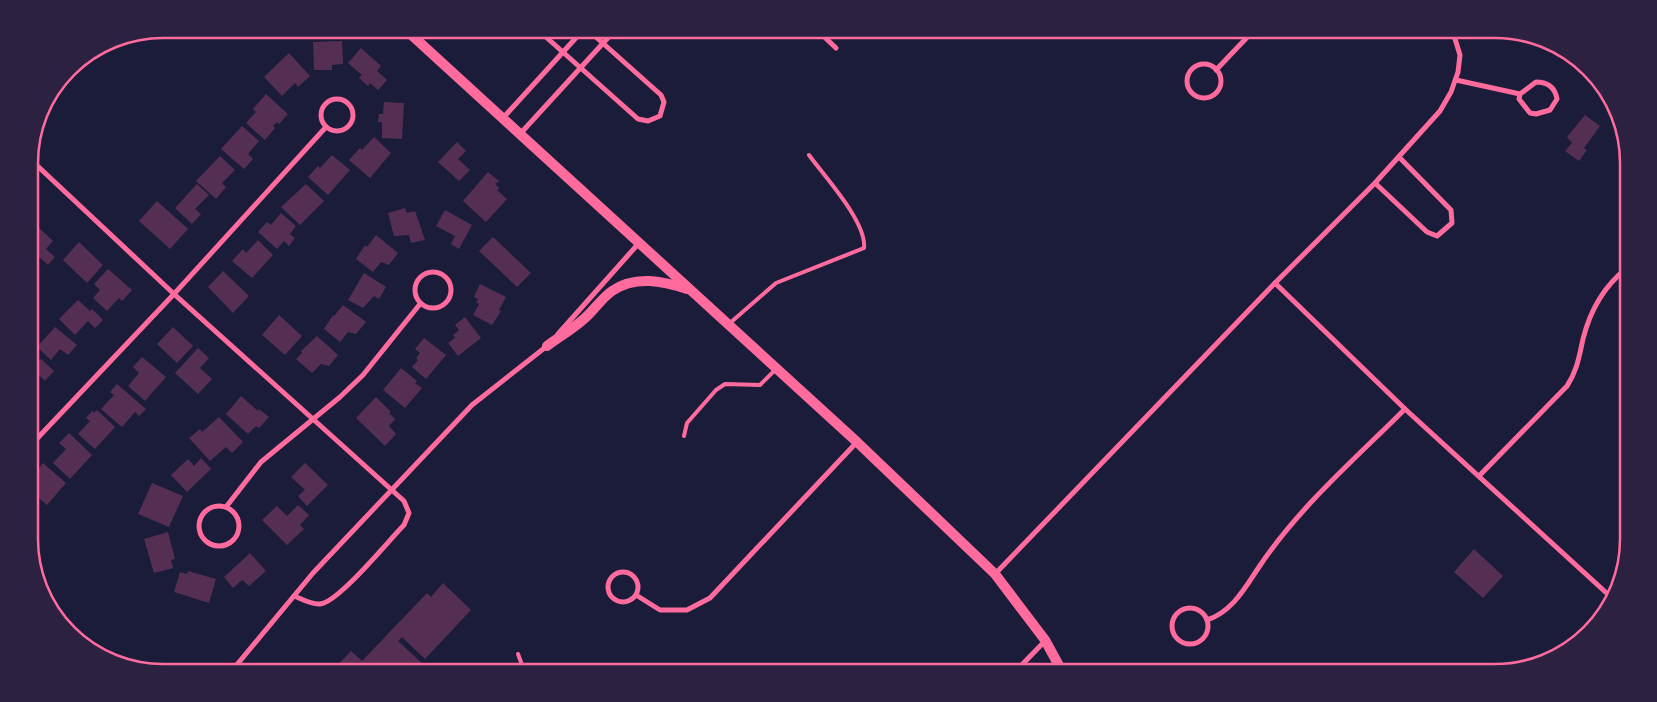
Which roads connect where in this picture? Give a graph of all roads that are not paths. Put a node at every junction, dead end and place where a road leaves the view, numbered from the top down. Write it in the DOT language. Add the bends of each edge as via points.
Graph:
graph roads {
  1 [pos="825,37"];
  2 [pos="1247,37"];
  3 [pos="1454,37"];
  4 [pos="415,38"];
  5 [pos="547,38"];
  6 [pos="577,38"];
  7 [pos="598,38"];
  8 [pos="608,38"];
  9 [pos="604,42"];
  10 [pos="836,48"];
  11 [pos="563,52"];
  12 [pos="580,68"];
  13 [pos="1216,70"];
  14 [pos="1456,80"];
  15 [pos="1520,94"];
  16 [pos="503,118"];
  17 [pos="326,127"];
  18 [pos="520,134"];
  19 [pos="809,155"];
  20 [pos="1398,158"];
  21 [pos="38,166"];
  22 [pos="1375,183"];
  23 [pos="639,243"];
  24 [pos="1620,274"];
  25 [pos="1275,283"];
  26 [pos="690,290"];
  27 [pos="174,294"];
  28 [pos="420,304"];
  29 [pos="728,325"];
  30 [pos="547,346"];
  31 [pos="776,369"];
  32 [pos="1405,409"];
  33 [pos="313,418"];
  34 [pos="684,436"];
  35 [pos="37,438"];
  36 [pos="857,442"];
  37 [pos="1480,475"];
  38 [pos="391,490"];
  39 [pos="226,507"];
  40 [pos="995,574"];
  41 [pos="1607,593"];
  42 [pos="636,595"];
  43 [pos="294,596"];
  44 [pos="1207,620"];
  45 [pos="1045,640"];
  46 [pos="518,654"];
  47 [pos="237,664"];
  48 [pos="522,664"];
  49 [pos="1022,664"];
  50 [pos="1058,664"];
  1 -- 10 [label="street"];
  2 -- 13 [label="street"];
  3 -- 14 [label="street" via="1460,56"];
  4 -- 16 [label="main road"];
  5 -- 11 [label="street"];
  6 -- 11 [label="street"];
  7 -- 9 [label="street"];
  8 -- 9 [label="street"];
  9 -- 12 [label="street"];
  9 -- 12 [label="street" via="661,95 664,102 660,116 648,121 638,119"];
  11 -- 12 [label="street"];
  11 -- 16 [label="street"];
  12 -- 18 [label="street"];
  13 -- 13 [label="street" via="1206,64 1190,70 1187,81 1191,92 1200,97 1215,93 1220,84"];
  14 -- 15 [label="street"];
  14 -- 20 [label="street" via="1440,111"];
  15 -- 15 [label="street" via="1519,99 1525,108 1536,114 1550,110 1557,99 1555,90 1542,82 1530,85"];
  16 -- 18 [label="main road"];
  17 -- 17 [label="street" via="337,131 349,125 353,115 348,104 338,99 325,104 321,119"];
  17 -- 27 [label="street"];
  18 -- 23 [label="main road"];
  19 -- 29 [label="lane" via="856,219 864,248 776,283"];
  20 -- 22 [label="street"];
  20 -- 22 [label="street" via="1451,210 1452,223 1437,236 1427,232"];
  21 -- 27 [label="street"];
  22 -- 25 [label="street"];
  23 -- 26 [label="main road"];
  23 -- 30 [label="street"];
  24 -- 37 [label="street" via="1601,295 1590,319 1575,375"];
  25 -- 32 [label="street"];
  25 -- 40 [label="street"];
  26 -- 29 [label="main road"];
  26 -- 30 [label="main road" via="665,282 624,284"];
  27 -- 33 [label="street"];
  27 -- 35 [label="street"];
  28 -- 28 [label="street" via="439,308 449,299 452,288 448,278 429,272 419,278 414,288"];
  28 -- 33 [label="street" via="363,375"];
  29 -- 31 [label="main road"];
  30 -- 38 [label="street" via="472,405"];
  31 -- 34 [label="lane" via="760,385 733,383 716,390 687,423"];
  31 -- 36 [label="main road"];
  32 -- 37 [label="street"];
  32 -- 44 [label="street" via="1281,535 1240,595 1220,616"];
  33 -- 38 [label="street"];
  33 -- 39 [label="street" via="261,462"];
  36 -- 40 [label="main road"];
  36 -- 42 [label="street" via="710,598 687,610 660,610"];
  37 -- 41 [label="street"];
  38 -- 43 [label="street"];
  38 -- 43 [label="street" via="404,501 409,513 404,525 338,595 321,604"];
  39 -- 39 [label="street" via="215,506 201,516 201,534 209,543 224,545 235,536 238,522"];
  40 -- 45 [label="main road"];
  42 -- 42 [label="street" via="638,585 630,574 621,572 610,580 608,590 618,602 628,601"];
  43 -- 47 [label="street"];
  44 -- 44 [label="street" via="1195,608 1184,608 1174,616 1172,632 1180,642 1199,642 1207,632"];
  45 -- 49 [label="street"];
  45 -- 50 [label="main road"];
  46 -- 48 [label="lane"];
}
